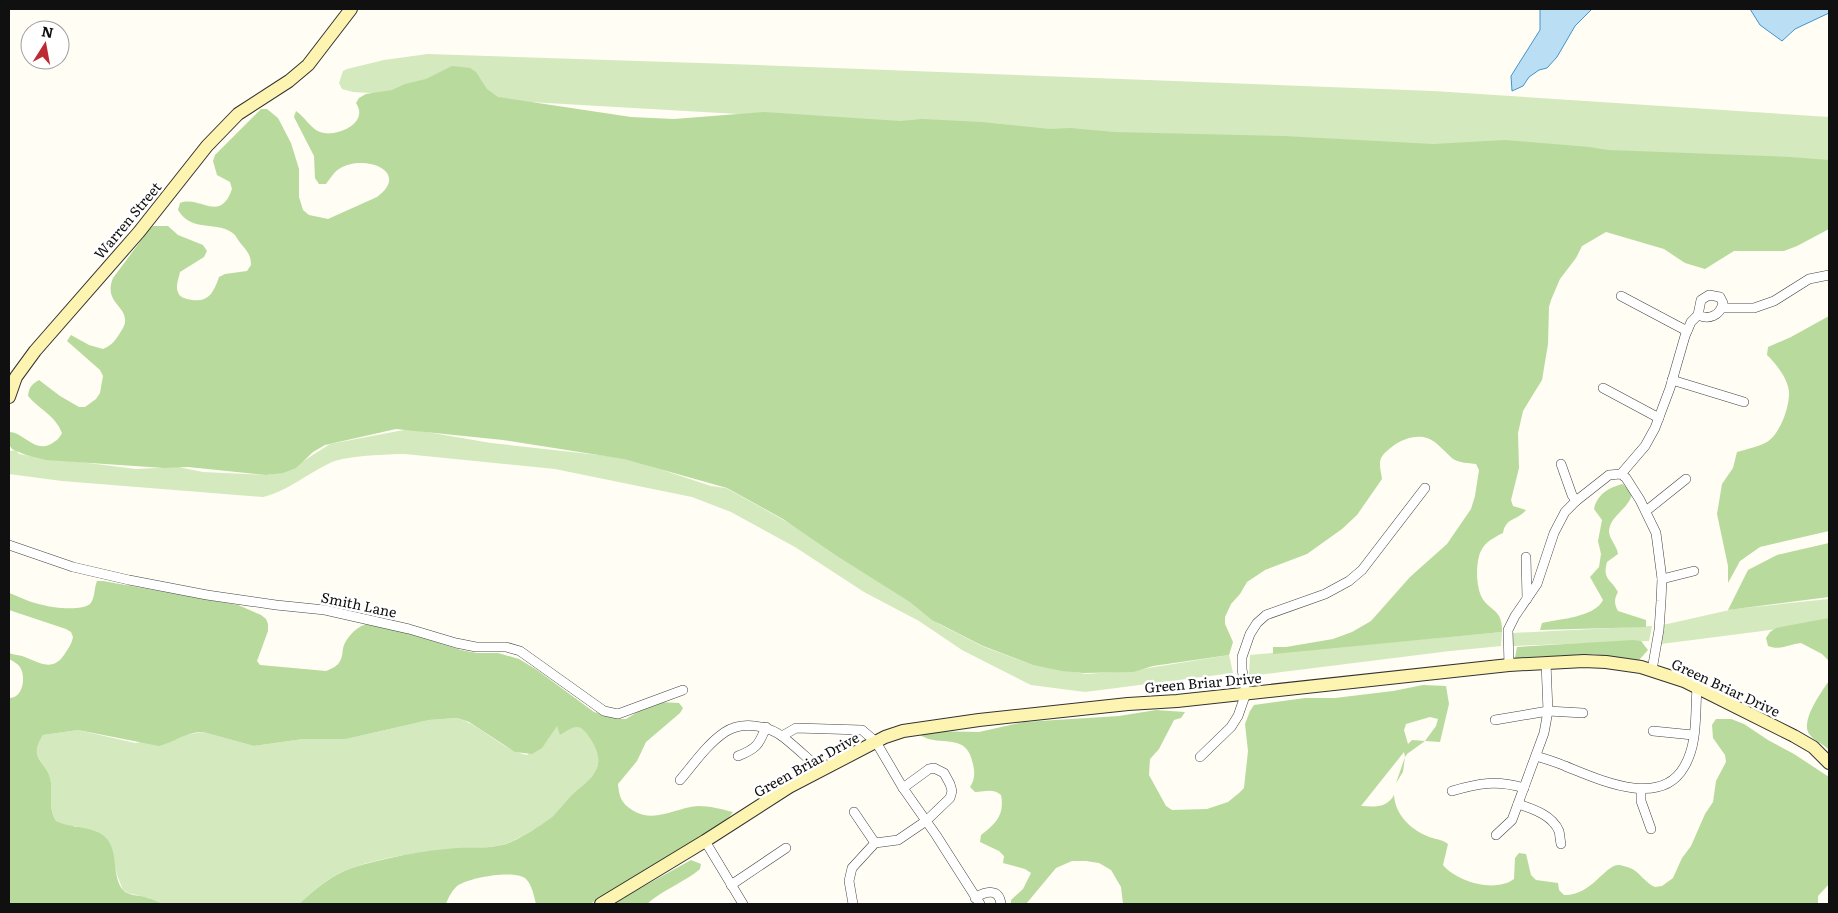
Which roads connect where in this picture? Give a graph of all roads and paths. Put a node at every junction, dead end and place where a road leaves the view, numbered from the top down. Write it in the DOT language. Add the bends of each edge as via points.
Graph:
graph roads {
  1 [pos="351,9"];
  2 [pos="1829,275"];
  3 [pos="1621,296"];
  4 [pos="1722,308"];
  5 [pos="1698,315"];
  6 [pos="1687,331"];
  7 [pos="1672,380"];
  8 [pos="1603,388"];
  9 [pos="9,397"];
  10 [pos="1744,402"];
  11 [pos="1658,418"];
  12 [pos="1561,464"];
  13 [pos="1621,474"];
  14 [pos="1686,479"];
  15 [pos="1425,488"];
  16 [pos="1576,501"];
  17 [pos="1646,511"];
  18 [pos="9,545"];
  19 [pos="1526,557"];
  20 [pos="1694,571"];
  21 [pos="1662,579"];
  22 [pos="1527,600"];
  23 [pos="1546,663"];
  24 [pos="1508,665"];
  25 [pos="1652,670"];
  26 [pos="1697,688"];
  27 [pos="683,690"];
  28 [pos="1246,693"];
  29 [pos="1548,711"];
  30 [pos="1583,714"];
  31 [pos="1494,720"];
  32 [pos="766,727"];
  33 [pos="1653,731"];
  34 [pos="782,736"];
  35 [pos="1693,736"];
  36 [pos="876,742"];
  37 [pos="738,756"];
  38 [pos="1536,756"];
  39 [pos="1200,757"];
  40 [pos="1829,763"];
  41 [pos="821,770"];
  42 [pos="680,780"];
  43 [pos="902,788"];
  44 [pos="1524,788"];
  45 [pos="1641,789"];
  46 [pos="1452,791"];
  47 [pos="1518,804"];
  48 [pos="854,812"];
  49 [pos="926,821"];
  50 [pos="1651,829"];
  51 [pos="1496,835"];
  52 [pos="705,842"];
  53 [pos="875,843"];
  54 [pos="1561,844"];
  55 [pos="786,848"];
  56 [pos="731,885"];
  57 [pos="978,901"];
  58 [pos="601,904"];
  59 [pos="743,904"];
  60 [pos="853,904"];
  61 [pos="1001,904"];
  1 -- 9 [label="street, Warren Street" via="308,66 238,114 207,146 139,232 35,351 16,376"];
  2 -- 4 [label="street" via="1809,279 1774,301 1754,308"];
  3 -- 6 [label="street"];
  4 -- 5 [label="street" via="1714,316"];
  4 -- 5 [label="street" via="1720,297 1709,295 1701,300"];
  5 -- 6 [label="street"];
  6 -- 7 [label="street"];
  7 -- 10 [label="street"];
  7 -- 11 [label="street"];
  8 -- 11 [label="street"];
  11 -- 13 [label="street" via="1645,446"];
  12 -- 16 [label="street"];
  13 -- 16 [label="street" via="1609,475"];
  13 -- 17 [label="street"];
  14 -- 17 [label="street"];
  15 -- 28 [label="street" via="1362,570 1349,581 1325,594 1266,614 1257,623 1242,657"];
  16 -- 22 [label="street" via="1554,533 1537,584"];
  17 -- 21 [label="street" via="1656,533"];
  18 -- 27 [label="street, Smith Lane" via="73,567 129,580 276,606 325,610 476,647 506,646 520,651 604,711 618,714"];
  19 -- 22 [label="street"];
  20 -- 21 [label="street"];
  21 -- 25 [label="street" via="1659,630"];
  22 -- 24 [label="street" via="1508,630"];
  23 -- 24 [label="street, Green Briar Drive"];
  23 -- 25 [label="street, Green Briar Drive" via="1606,662"];
  23 -- 29 [label="street"];
  24 -- 28 [label="street, Green Briar Drive"];
  25 -- 26 [label="street, Green Briar Drive"];
  26 -- 35 [label="street"];
  26 -- 40 [label="street, Green Briar Drive" via="1794,736 1813,747"];
  28 -- 36 [label="street, Green Briar Drive" via="961,722 903,730"];
  28 -- 39 [label="street" via="1231,727"];
  29 -- 30 [label="street"];
  29 -- 31 [label="street"];
  29 -- 38 [label="street"];
  32 -- 34 [label="street"];
  32 -- 37 [label="street" via="752,751"];
  32 -- 42 [label="street" via="747,725 725,732"];
  33 -- 35 [label="street"];
  34 -- 36 [label="street" via="796,728 862,730"];
  34 -- 41 [label="street"];
  35 -- 45 [label="street" via="1684,767 1674,778 1658,786"];
  36 -- 41 [label="street, Green Briar Drive"];
  36 -- 43 [label="street"];
  38 -- 44 [label="street"];
  38 -- 45 [label="street" via="1618,786"];
  41 -- 52 [label="street, Green Briar Drive"];
  43 -- 49 [label="street"];
  43 -- 49 [label="street" via="928,769 944,773 952,791 950,798"];
  44 -- 46 [label="street" via="1494,782"];
  44 -- 47 [label="street"];
  45 -- 50 [label="street" via="1641,801"];
  47 -- 51 [label="street" via="1512,820"];
  47 -- 54 [label="street" via="1548,818 1559,831"];
  48 -- 53 [label="street"];
  49 -- 53 [label="street" via="898,840"];
  49 -- 57 [label="street"];
  52 -- 56 [label="street"];
  52 -- 58 [label="street, Green Briar Drive"];
  53 -- 60 [label="street" via="852,868 849,881"];
  55 -- 56 [label="street"];
  56 -- 59 [label="street"];
  57 -- 61 [label="street" via="987,892 999,897"];
}
